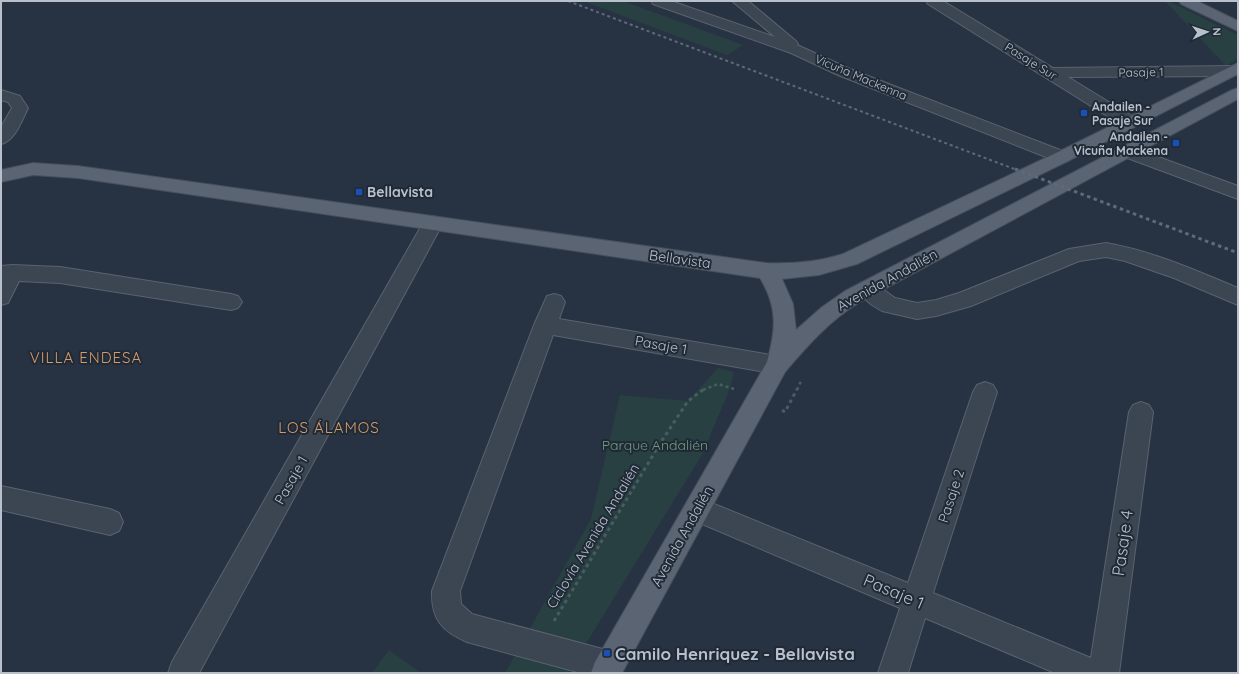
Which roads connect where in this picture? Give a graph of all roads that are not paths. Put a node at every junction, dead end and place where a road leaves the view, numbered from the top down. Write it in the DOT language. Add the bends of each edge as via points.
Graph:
graph roads {
  1 [pos="658,1"];
  2 [pos="739,1"];
  3 [pos="933,1"];
  4 [pos="1186,1"];
  5 [pos="1238,27"];
  6 [pos="796,50"];
  7 [pos="1235,69"];
  8 [pos="1050,73"];
  9 [pos="1238,93"];
  10 [pos="1,95"];
  11 [pos="1129,122"];
  12 [pos="1,139"];
  13 [pos="1128,152"];
  14 [pos="1062,157"];
  15 [pos="1,176"];
  16 [pos="1238,193"];
  17 [pos="433,223"];
  18 [pos="766,271"];
  19 [pos="6,274"];
  20 [pos="867,289"];
  21 [pos="1,297"];
  22 [pos="1238,297"];
  23 [pos="231,302"];
  24 [pos="777,365"];
  25 [pos="985,392"];
  26 [pos="1141,412"];
  27 [pos="1,498"];
  28 [pos="697,509"];
  29 [pos="110,522"];
  30 [pos="917,600"];
  31 [pos="608,669"];
  32 [pos="183,673"];
  33 [pos="893,673"];
  34 [pos="1091,673"];
  35 [pos="1104,673"];
  1 -- 6 [label="street, Vicuña Mackenna"];
  2 -- 6 [label="street" via="778,31"];
  3 -- 8 [label="street, Pasaje Sur"];
  4 -- 5 [label="main road"];
  6 -- 14 [label="street, Vicuña Mackenna" via="844,72"];
  7 -- 8 [label="street, Pasaje 1"];
  7 -- 11 [label="main road"];
  8 -- 11 [label="street, Pasaje Sur"];
  9 -- 13 [label="main road, Avenida Andalién"];
  10 -- 12 [label="street" via="14,99 20,108"];
  11 -- 14 [label="main road"];
  13 -- 16 [label="street"];
  13 -- 20 [label="main road, Avenida Andalién"];
  14 -- 18 [label="main road" via="850,259 818,269"];
  15 -- 17 [label="main road, Bellavista" via="33,169 59,170"];
  17 -- 18 [label="main road, Bellavista"];
  17 -- 32 [label="street, Pasaje 1"];
  18 -- 24 [label="main road" via="784,308 784,346"];
  19 -- 21 [label="street"];
  19 -- 23 [label="street" via="60,275"];
  20 -- 22 [label="street" via="890,305 917,311 936,308 964,300 1076,254 1106,250 1128,254 1174,270"];
  20 -- 24 [label="main road, Avenida Andalién" via="820,320"];
  24 -- 28 [label="main road, Avenida Andalién"];
  24 -- 31 [label="street, Pasaje 1" via="550,314 446,591 445,602 448,613 456,622 467,627 539,646"];
  25 -- 30 [label="street, Pasaje 2"];
  26 -- 35 [label="street, Pasaje 4"];
  27 -- 29 [label="street"];
  28 -- 30 [label="street, Pasaje 1"];
  28 -- 31 [label="main road, Avenida Andalién"];
  30 -- 33 [label="street, Pasaje 2"];
  30 -- 34 [label="street, Pasaje 1"];
}
